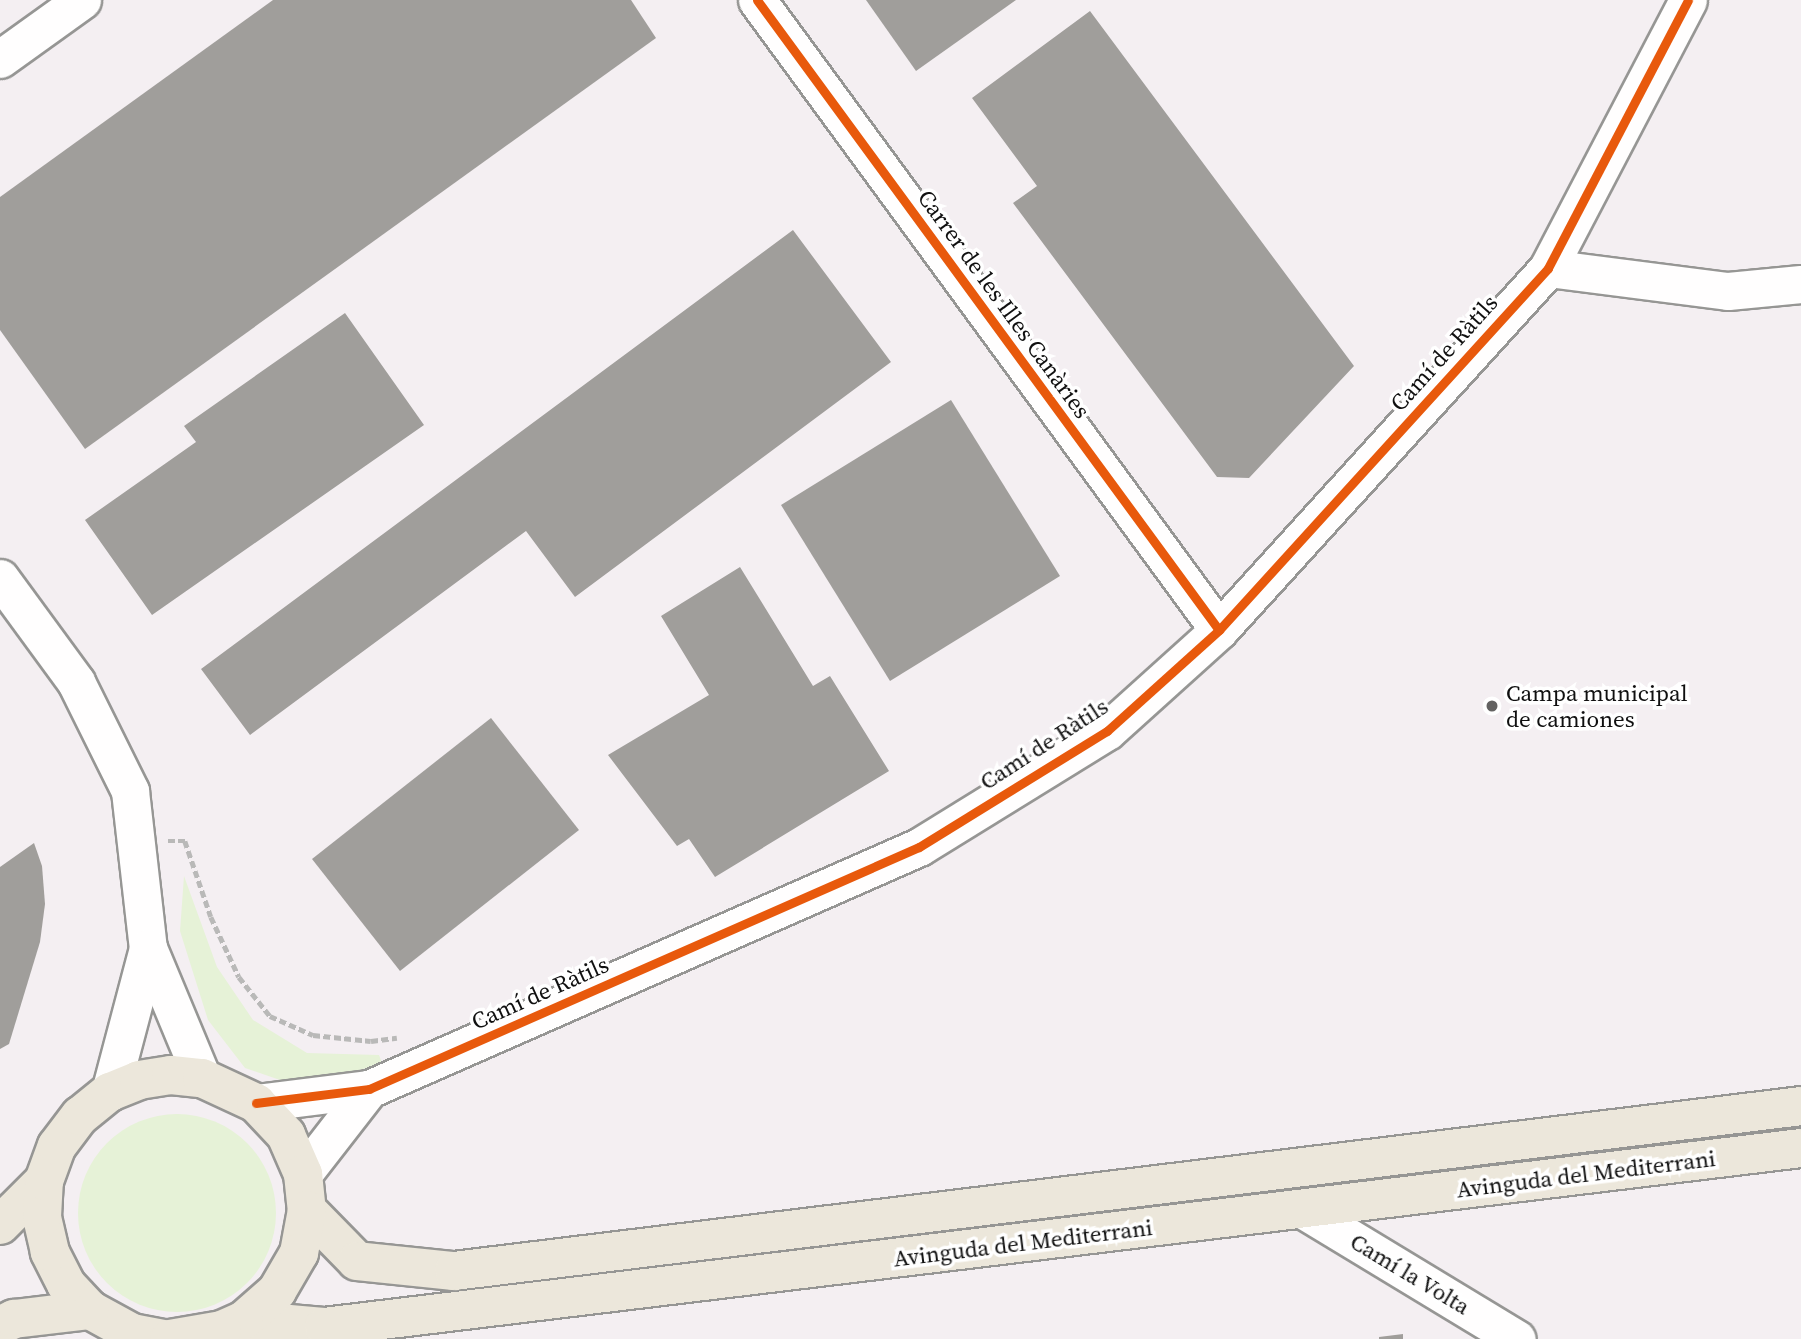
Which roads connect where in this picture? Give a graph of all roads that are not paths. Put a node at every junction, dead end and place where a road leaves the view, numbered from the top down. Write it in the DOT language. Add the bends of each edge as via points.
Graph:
graph roads {
  1 [pos="82,0"];
  2 [pos="757,0"];
  3 [pos="1688,0"];
  4 [pos="0,59"];
  5 [pos="1548,268"];
  6 [pos="1801,284"];
  7 [pos="0,579"];
  8 [pos="1219,630"];
  9 [pos="148,948"];
  10 [pos="202,1078"];
  11 [pos="369,1089"];
  12 [pos="110,1092"];
  13 [pos="256,1103"];
  14 [pos="1797,1105"];
  15 [pos="1801,1148"];
  16 [pos="44,1181"];
  17 [pos="305,1192"];
  18 [pos="1301,1209"];
  19 [pos="0,1225"];
  20 [pos="90,1310"];
  21 [pos="244,1320"];
  22 [pos="0,1326"];
  23 [pos="166,1338"];
  24 [pos="1517,1339"];
  1 -- 4 [label="street"];
  2 -- 8 [label="street, Carrer de les Illes Canàries"];
  3 -- 5 [label="street, Camí de Ràtils"];
  5 -- 6 [label="street" via="1728,291"];
  5 -- 8 [label="street, Camí de Ràtils"];
  7 -- 9 [label="street" via="76,682 130,791"];
  8 -- 11 [label="street, Camí de Ràtils" via="1107,731 919,847"];
  9 -- 10 [label="street"];
  9 -- 12 [label="street"];
  10 -- 12 [label="main road" via="171,1075 139,1080"];
  10 -- 13 [label="main road"];
  11 -- 13 [label="street, Camí de Ràtils"];
  11 -- 17 [label="street, Camí de Ràtils"];
  12 -- 16 [label="main road" via="80,1116 57,1146"];
  13 -- 17 [label="main road" via="286,1135"];
  14 -- 17 [label="main road, Avinguda del Mediterrani" via="454,1271 357,1261"];
  15 -- 18 [label="main road, Avinguda del Mediterrani"];
  16 -- 19 [label="main road"];
  16 -- 20 [label="main road" via="42,1217 50,1252 66,1284"];
  17 -- 21 [label="main road" via="299,1253 277,1291"];
  18 -- 21 [label="main road, Avinguda del Mediterrani" via="324,1327"];
  18 -- 24 [label="street, Camí la Volta"];
  20 -- 22 [label="main road" via="14,1319"];
  20 -- 23 [label="main road"];
  21 -- 23 [label="main road"];
}
